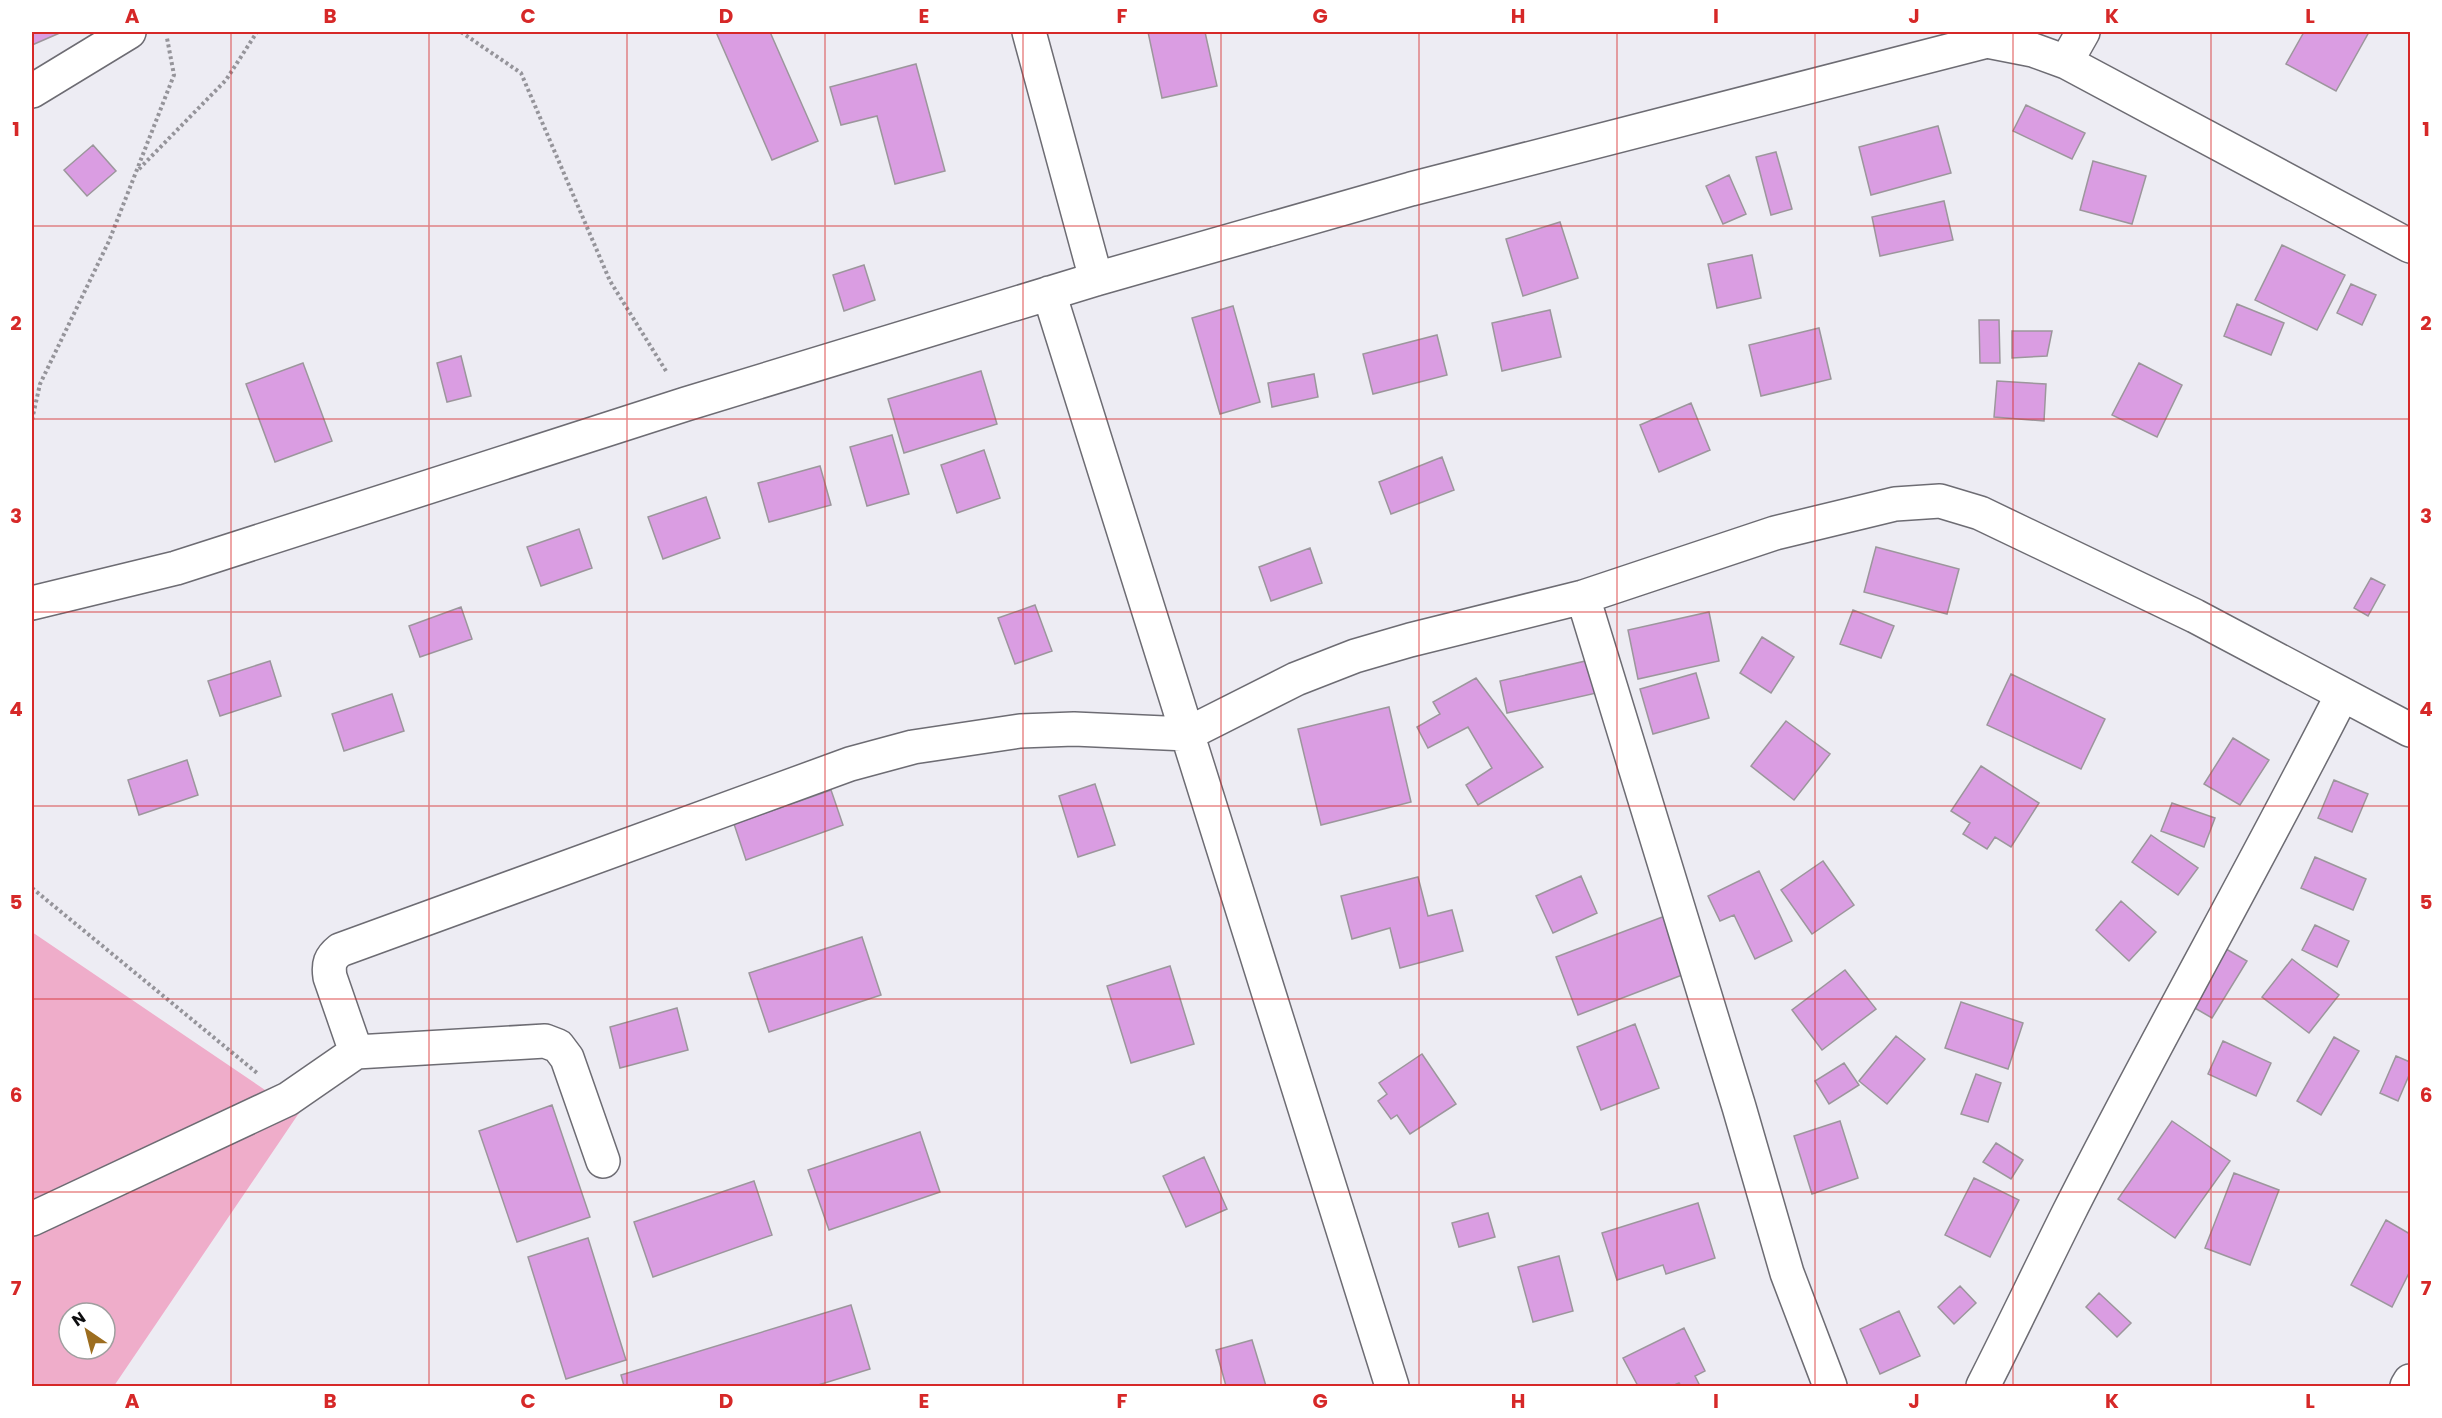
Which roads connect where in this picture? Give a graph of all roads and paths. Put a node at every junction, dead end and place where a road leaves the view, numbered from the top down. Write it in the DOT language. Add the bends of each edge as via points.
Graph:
graph roads {
  1 [pos="129,32"];
  2 [pos="165,32"];
  3 [pos="257,32"];
  4 [pos="460,32"];
  5 [pos="1029,32"];
  6 [pos="2083,32"];
  7 [pos="1986,36"];
  8 [pos="2067,62"];
  9 [pos="32,91"];
  10 [pos="136,171"];
  11 [pos="2410,246"];
  12 [pos="1096,279"];
  13 [pos="1049,293"];
  14 [pos="686,404"];
  15 [pos="32,420"];
  16 [pos="1583,597"];
  17 [pos="32,603"];
  18 [pos="2342,695"];
  19 [pos="2410,730"];
  20 [pos="1187,734"];
  21 [pos="32,888"];
  22 [pos="356,1052"];
  23 [pos="288,1099"];
  24 [pos="603,1161"];
  25 [pos="32,1219"];
  26 [pos="2410,1381"];
  27 [pos="1392,1386"];
  28 [pos="1830,1386"];
  29 [pos="1983,1386"];
  30 [pos="2407,1386"];
  1 -- 9 [label="street"];
  2 -- 10 [label="path" via="174,75"];
  3 -- 10 [label="path" via="226,80"];
  4 -- 14 [label="path" via="521,73 610,281"];
  5 -- 12 [label="street"];
  6 -- 8 [label="street"];
  7 -- 8 [label="street"];
  7 -- 12 [label="street" via="1411,189"];
  8 -- 11 [label="street"];
  10 -- 15 [label="path" via="108,241 40,384"];
  12 -- 13 [label="street"];
  13 -- 14 [label="street"];
  13 -- 20 [label="street"];
  14 -- 17 [label="street" via="176,568"];
  16 -- 18 [label="street" via="1775,533 1895,504 1940,501 1980,513 2195,616"];
  16 -- 20 [label="street" via="1355,656 1296,679"];
  16 -- 28 [label="street" via="1787,1273"];
  18 -- 19 [label="street"];
  18 -- 29 [label="street" via="2069,1213"];
  20 -- 22 [label="street" via="1020,731 879,755 351,944 332,957 329,966"];
  20 -- 27 [label="street"];
  21 -- 23 [label="path"];
  22 -- 23 [label="street"];
  22 -- 24 [label="street" via="545,1041 558,1046 567,1058"];
  23 -- 25 [label="street"];
  26 -- 30 [label="street"];
}
